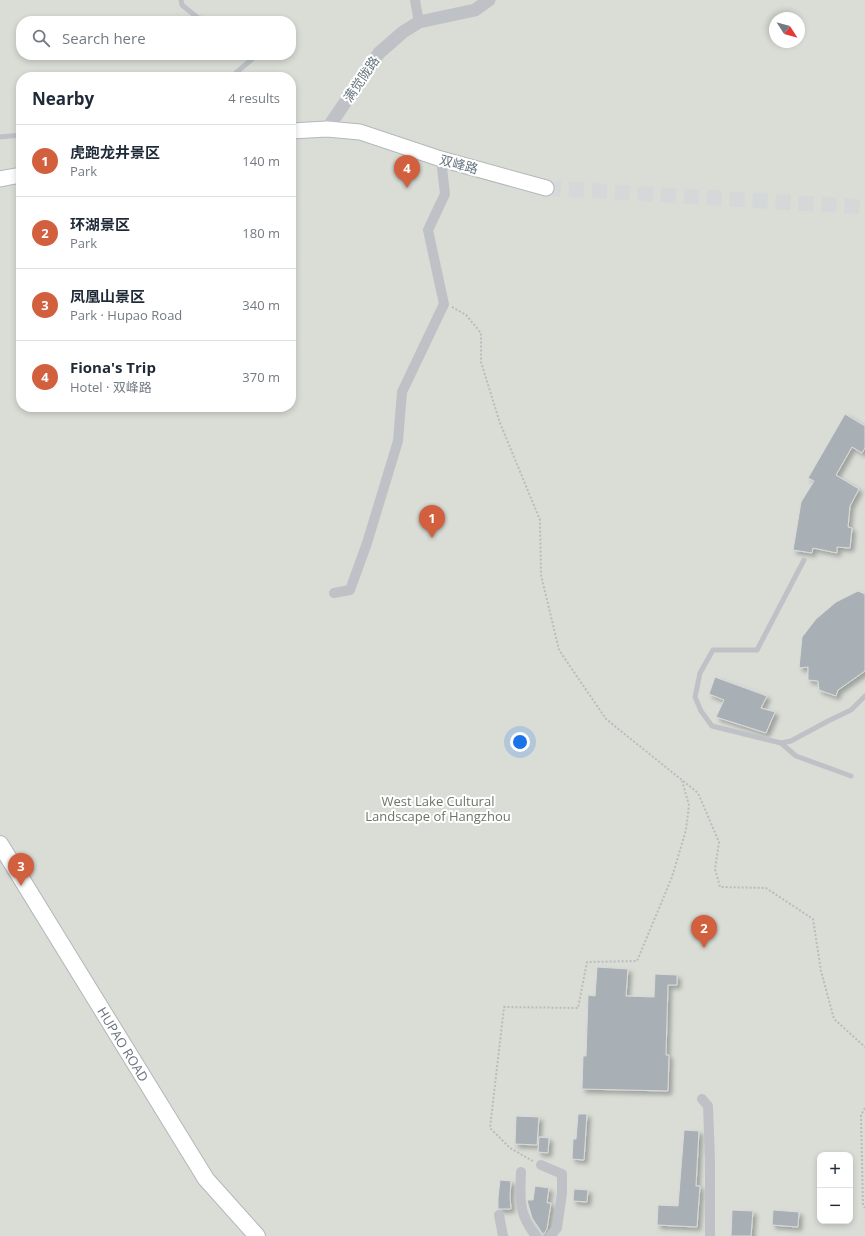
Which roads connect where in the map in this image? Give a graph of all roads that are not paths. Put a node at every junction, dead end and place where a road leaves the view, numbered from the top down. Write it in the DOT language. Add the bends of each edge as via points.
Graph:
graph roads {
  1 [pos="181,0"];
  2 [pos="415,0"];
  3 [pos="489,0"];
  4 [pos="196,16"];
  5 [pos="419,22"];
  6 [pos="251,60"];
  7 [pos="237,72"];
  8 [pos="327,129"];
  9 [pos="296,132"];
  10 [pos="16,135"];
  11 [pos="0,137"];
  12 [pos="441,159"];
  13 [pos="16,176"];
  14 [pos="0,179"];
  15 [pos="546,188"];
  16 [pos="804,560"];
  17 [pos="334,593"];
  18 [pos="865,696"];
  19 [pos="780,743"];
  20 [pos="851,776"];
  21 [pos="0,844"];
  22 [pos="702,1099"];
  23 [pos="541,1165"];
  24 [pos="521,1172"];
  25 [pos="499,1215"];
  26 [pos="257,1236"];
  27 [pos="503,1236"];
  28 [pos="536,1236"];
  29 [pos="550,1236"];
  30 [pos="710,1236"];
  1 -- 4 [label="lane" via="182,5"];
  2 -- 5 [label="street"];
  3 -- 5 [label="street, 满觉陇路" via="475,10"];
  5 -- 8 [label="street, 满觉陇路" via="379,53"];
  6 -- 7 [label="lane"];
  8 -- 9 [label="main road, 双峰路"];
  8 -- 12 [label="main road, 双峰路" via="360,132"];
  10 -- 11 [label="lane"];
  12 -- 15 [label="main road, 双峰路"];
  12 -- 17 [label="street" via="445,194 428,230 444,304 402,392 398,441 350,590"];
  13 -- 14 [label="main road"];
  16 -- 19 [label="lane" via="757,650 713,650 700,673 695,697 712,726"];
  18 -- 19 [label="lane" via="851,710 791,741"];
  19 -- 20 [label="lane" via="796,756"];
  21 -- 26 [label="main road, HUPAO ROAD" via="206,1179"];
  22 -- 30 [label="street" via="708,1106"];
  23 -- 29 [label="street" via="562,1174 557,1228"];
  24 -- 28 [label="street" via="520,1203 525,1218"];
  25 -- 27 [label="street"];
}
